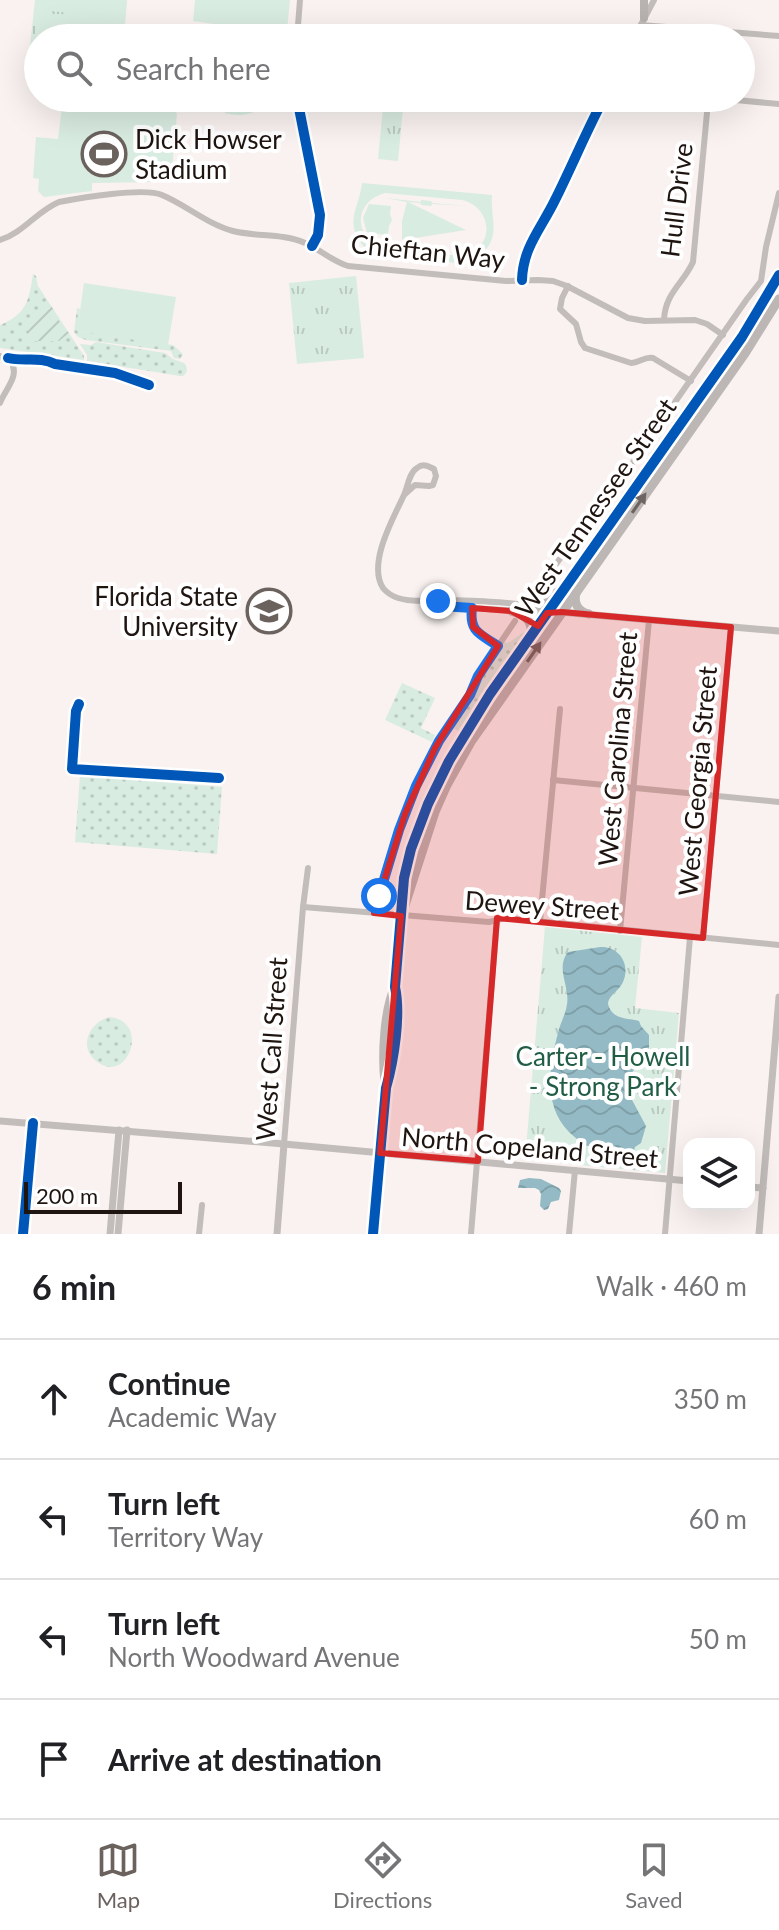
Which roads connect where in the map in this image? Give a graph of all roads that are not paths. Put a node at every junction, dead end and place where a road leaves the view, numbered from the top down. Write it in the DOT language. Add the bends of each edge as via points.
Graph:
graph roads {
  1 [pos="300,0"];
  2 [pos="644,0"];
  3 [pos="654,0"];
  4 [pos="643,21"];
  5 [pos="298,24"];
  6 [pos="641,24"];
  7 [pos="670,24"];
  8 [pos="755,33"];
  9 [pos="779,36"];
  10 [pos="755,102"];
  11 [pos="779,104"];
  12 [pos="300,112"];
  13 [pos="597,112"];
  14 [pos="707,112"];
  15 [pos="779,193"];
  16 [pos="0,240"];
  17 [pos="312,246"];
  18 [pos="779,275"];
  19 [pos="522,280"];
  20 [pos="568,286"];
  21 [pos="779,299"];
  22 [pos="664,320"];
  23 [pos="723,335"];
  24 [pos="0,356"];
  25 [pos="11,381"];
  26 [pos="691,381"];
  27 [pos="0,386"];
  28 [pos="0,403"];
  29 [pos="404,495"];
  30 [pos="571,580"];
  31 [pos="578,589"];
  32 [pos="435,602"];
  33 [pos="529,602"];
  34 [pos="472,608"];
  35 [pos="511,611"];
  36 [pos="549,611"];
  37 [pos="562,612"];
  38 [pos="589,614"];
  39 [pos="649,620"];
  40 [pos="515,621"];
  41 [pos="731,627"];
  42 [pos="779,631"];
  43 [pos="530,638"];
  44 [pos="498,646"];
  45 [pos="560,709"];
  46 [pos="553,780"];
  47 [pos="633,788"];
  48 [pos="716,796"];
  49 [pos="779,802"];
  50 [pos="308,868"];
  51 [pos="303,907"];
  52 [pos="374,913"];
  53 [pos="401,916"];
  54 [pos="497,921"];
  55 [pos="540,921"];
  56 [pos="620,931"];
  57 [pos="690,937"];
  58 [pos="703,938"];
  59 [pos="779,945"];
  60 [pos="779,997"];
  61 [pos="0,1121"];
  62 [pos="33,1123"];
  63 [pos="123,1130"];
  64 [pos="284,1144"];
  65 [pos="380,1153"];
  66 [pos="120,1161"];
  67 [pos="478,1161"];
  68 [pos="575,1170"];
  69 [pos="670,1179"];
  70 [pos="683,1180"];
  71 [pos="755,1187"];
  72 [pos="763,1188"];
  73 [pos="202,1205"];
  74 [pos="23,1234"];
  75 [pos="110,1234"];
  76 [pos="118,1234"];
  77 [pos="199,1234"];
  78 [pos="277,1234"];
  79 [pos="373,1234"];
  80 [pos="471,1234"];
  81 [pos="569,1234"];
  82 [pos="665,1234"];
  83 [pos="759,1234"];
  1 -- 5 [label="street"];
  2 -- 4 [label="main road"];
  3 -- 4 [label="street"];
  4 -- 6 [label="street"];
  4 -- 7 [label="street"];
  8 -- 9 [label="street"];
  10 -- 11 [label="street, Hull Drive"];
  12 -- 17 [label="street" via="320,215"];
  13 -- 19 [label="street" via="527,251"];
  14 -- 22 [label="street, Hull Drive" via="693,261 666,302"];
  15 -- 23 [label="street" via="761,282"];
  16 -- 17 [label="street, Chieftan Way" via="59,202 153,192 228,229"];
  17 -- 19 [label="street, Chieftan Way" via="353,267"];
  18 -- 30 [label="main road, West Tennessee Street" via="742,337"];
  19 -- 20 [label="street, Chieftan Way"];
  20 -- 22 [label="street, Chieftan Way" via="626,317"];
  20 -- 26 [label="street" via="560,309 576,324 585,348 631,363 653,358"];
  31 -- 21 [label="main road, West Tennessee Street, one-way"];
  22 -- 23 [label="street, Chieftan Way" via="698,321"];
  23 -- 26 [label="street"];
  24 -- 25 [label="street" via="14,366"];
  25 -- 27 [label="street"];
  25 -- 28 [label="street"];
  26 -- 33 [label="street"];
  29 -- 29 [label="street" via="417,484 433,485 434,469 415,469"];
  29 -- 32 [label="street" via="385,537 380,579 394,597"];
  30 -- 33 [label="main road" via="549,599"];
  30 -- 36 [label="main road, West Tennessee Street"];
  31 -- 37 [label="main road, West Tennessee Street"];
  31 -- 38 [label="main road" via="576,603"];
  32 -- 33 [label="street"];
  32 -- 34 [label="street"];
  33 -- 36 [label="street"];
  34 -- 35 [label="street"];
  34 -- 44 [label="street" via="473,627"];
  35 -- 36 [label="street"];
  35 -- 43 [label="main road" via="529,620"];
  36 -- 37 [label="street"];
  36 -- 43 [label="main road, West Tennessee Street"];
  37 -- 38 [label="street"];
  53 -- 37 [label="main road, West Tennessee Street, one-way" via="452,776"];
  38 -- 39 [label="street"];
  39 -- 41 [label="street"];
  39 -- 47 [label="street, West Carolina Street"];
  40 -- 44 [label="street"];
  41 -- 42 [label="street"];
  41 -- 48 [label="street, West Georgia Street"];
  43 -- 53 [label="main road, West Tennessee Street" via="464,735 432,795 408,859"];
  44 -- 52 [label="street" via="416,786"];
  45 -- 46 [label="street"];
  46 -- 47 [label="street"];
  46 -- 55 [label="street"];
  47 -- 48 [label="street"];
  47 -- 56 [label="street, West Carolina Street"];
  48 -- 49 [label="street"];
  48 -- 58 [label="street, West Georgia Street"];
  50 -- 51 [label="street, West Call Street"];
  51 -- 52 [label="street, Dewey Street"];
  51 -- 64 [label="street, West Call Street"];
  52 -- 53 [label="street, Dewey Street"];
  53 -- 54 [label="street, Dewey Street"];
  53 -- 65 [label="main road, West Tennessee Street" via="394,1054"];
  54 -- 55 [label="street, Dewey Street"];
  54 -- 67 [label="street"];
  55 -- 56 [label="street, Dewey Street"];
  56 -- 57 [label="street, Dewey Street"];
  57 -- 58 [label="street, Dewey Street"];
  57 -- 69 [label="street"];
  58 -- 59 [label="street, Dewey Street"];
  60 -- 72 [label="street"];
  61 -- 62 [label="street, North Copeland Street"];
  62 -- 63 [label="street, North Copeland Street"];
  62 -- 74 [label="street"];
  63 -- 64 [label="street, North Copeland Street"];
  63 -- 66 [label="street"];
  64 -- 65 [label="street, North Copeland Street"];
  64 -- 78 [label="street, West Call Street"];
  65 -- 67 [label="street, North Copeland Street"];
  65 -- 79 [label="main road, West Tennessee Street"];
  66 -- 75 [label="street"];
  66 -- 76 [label="street"];
  67 -- 68 [label="street, North Copeland Street"];
  67 -- 80 [label="street"];
  68 -- 69 [label="street, North Copeland Street"];
  68 -- 81 [label="street"];
  69 -- 70 [label="street, North Copeland Street"];
  69 -- 82 [label="street"];
  71 -- 72 [label="street"];
  72 -- 83 [label="street"];
  73 -- 77 [label="street"];
}
